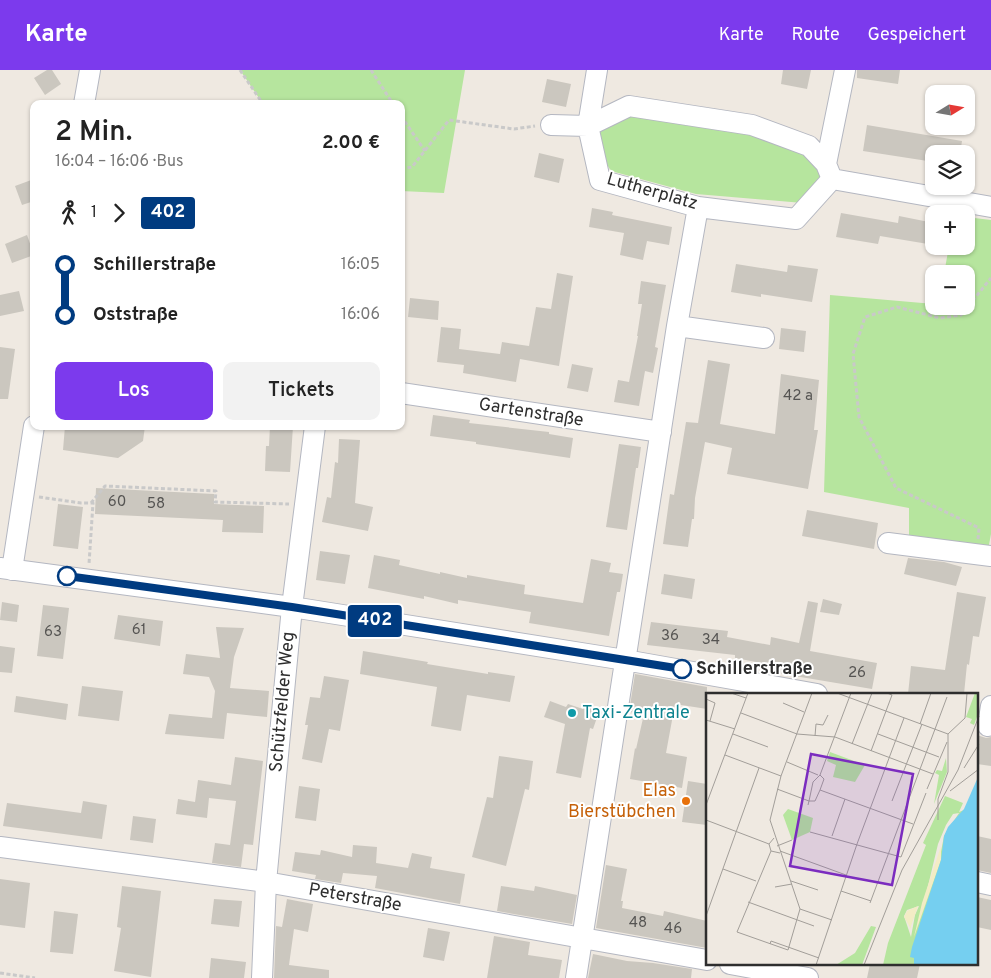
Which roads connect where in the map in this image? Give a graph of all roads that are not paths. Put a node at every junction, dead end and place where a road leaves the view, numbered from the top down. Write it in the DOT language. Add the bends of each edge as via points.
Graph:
graph roads {
  1 [pos="90,70"];
  2 [pos="597,70"];
  3 [pos="845,70"];
  4 [pos="85,100"];
  5 [pos="551,125"];
  6 [pos="588,126"];
  7 [pos="829,172"];
  8 [pos="698,207"];
  9 [pos="991,207"];
  10 [pos="677,326"];
  11 [pos="764,338"];
  12 [pos="405,394"];
  13 [pos="33,430"];
  14 [pos="314,430"];
  15 [pos="661,432"];
  16 [pos="888,543"];
  17 [pos="984,555"];
  18 [pos="6,569"];
  19 [pos="292,607"];
  20 [pos="625,660"];
  21 [pos="811,693"];
  22 [pos="991,706"];
  23 [pos="985,725"];
  24 [pos="0,847"];
  25 [pos="266,882"];
  26 [pos="978,882"];
  27 [pos="991,884"];
  28 [pos="583,939"];
  29 [pos="706,960"];
  30 [pos="741,966"];
  31 [pos="262,978"];
  32 [pos="576,978"];
  33 [pos="808,978"];
  1 -- 4 [label="street"];
  2 -- 6 [label="street"];
  3 -- 7 [label="street"];
  5 -- 6 [label="street"];
  6 -- 7 [label="street" via="629,106 752,126 809,146"];
  6 -- 8 [label="street, Lutherplatz" via="600,180"];
  7 -- 8 [label="street, Lutherplatz" via="796,219"];
  7 -- 9 [label="street"];
  8 -- 10 [label="street"];
  10 -- 11 [label="street"];
  10 -- 15 [label="street"];
  12 -- 15 [label="street, Gartenstraße"];
  13 -- 18 [label="street"];
  14 -- 19 [label="street, Schützfelder Weg"];
  15 -- 20 [label="street"];
  16 -- 17 [label="street"];
  18 -- 19 [label="street"];
  19 -- 20 [label="street"];
  19 -- 25 [label="street, Schützfelder Weg"];
  20 -- 21 [label="street"];
  20 -- 28 [label="street"];
  22 -- 23 [label="street"];
  24 -- 25 [label="street, Peterstraße"];
  25 -- 28 [label="street, Peterstraße"];
  25 -- 31 [label="street, Schützfelder Weg"];
  26 -- 27 [label="street"];
  28 -- 29 [label="street, Peterstraße"];
  28 -- 32 [label="street"];
  30 -- 33 [label="street"];
}
